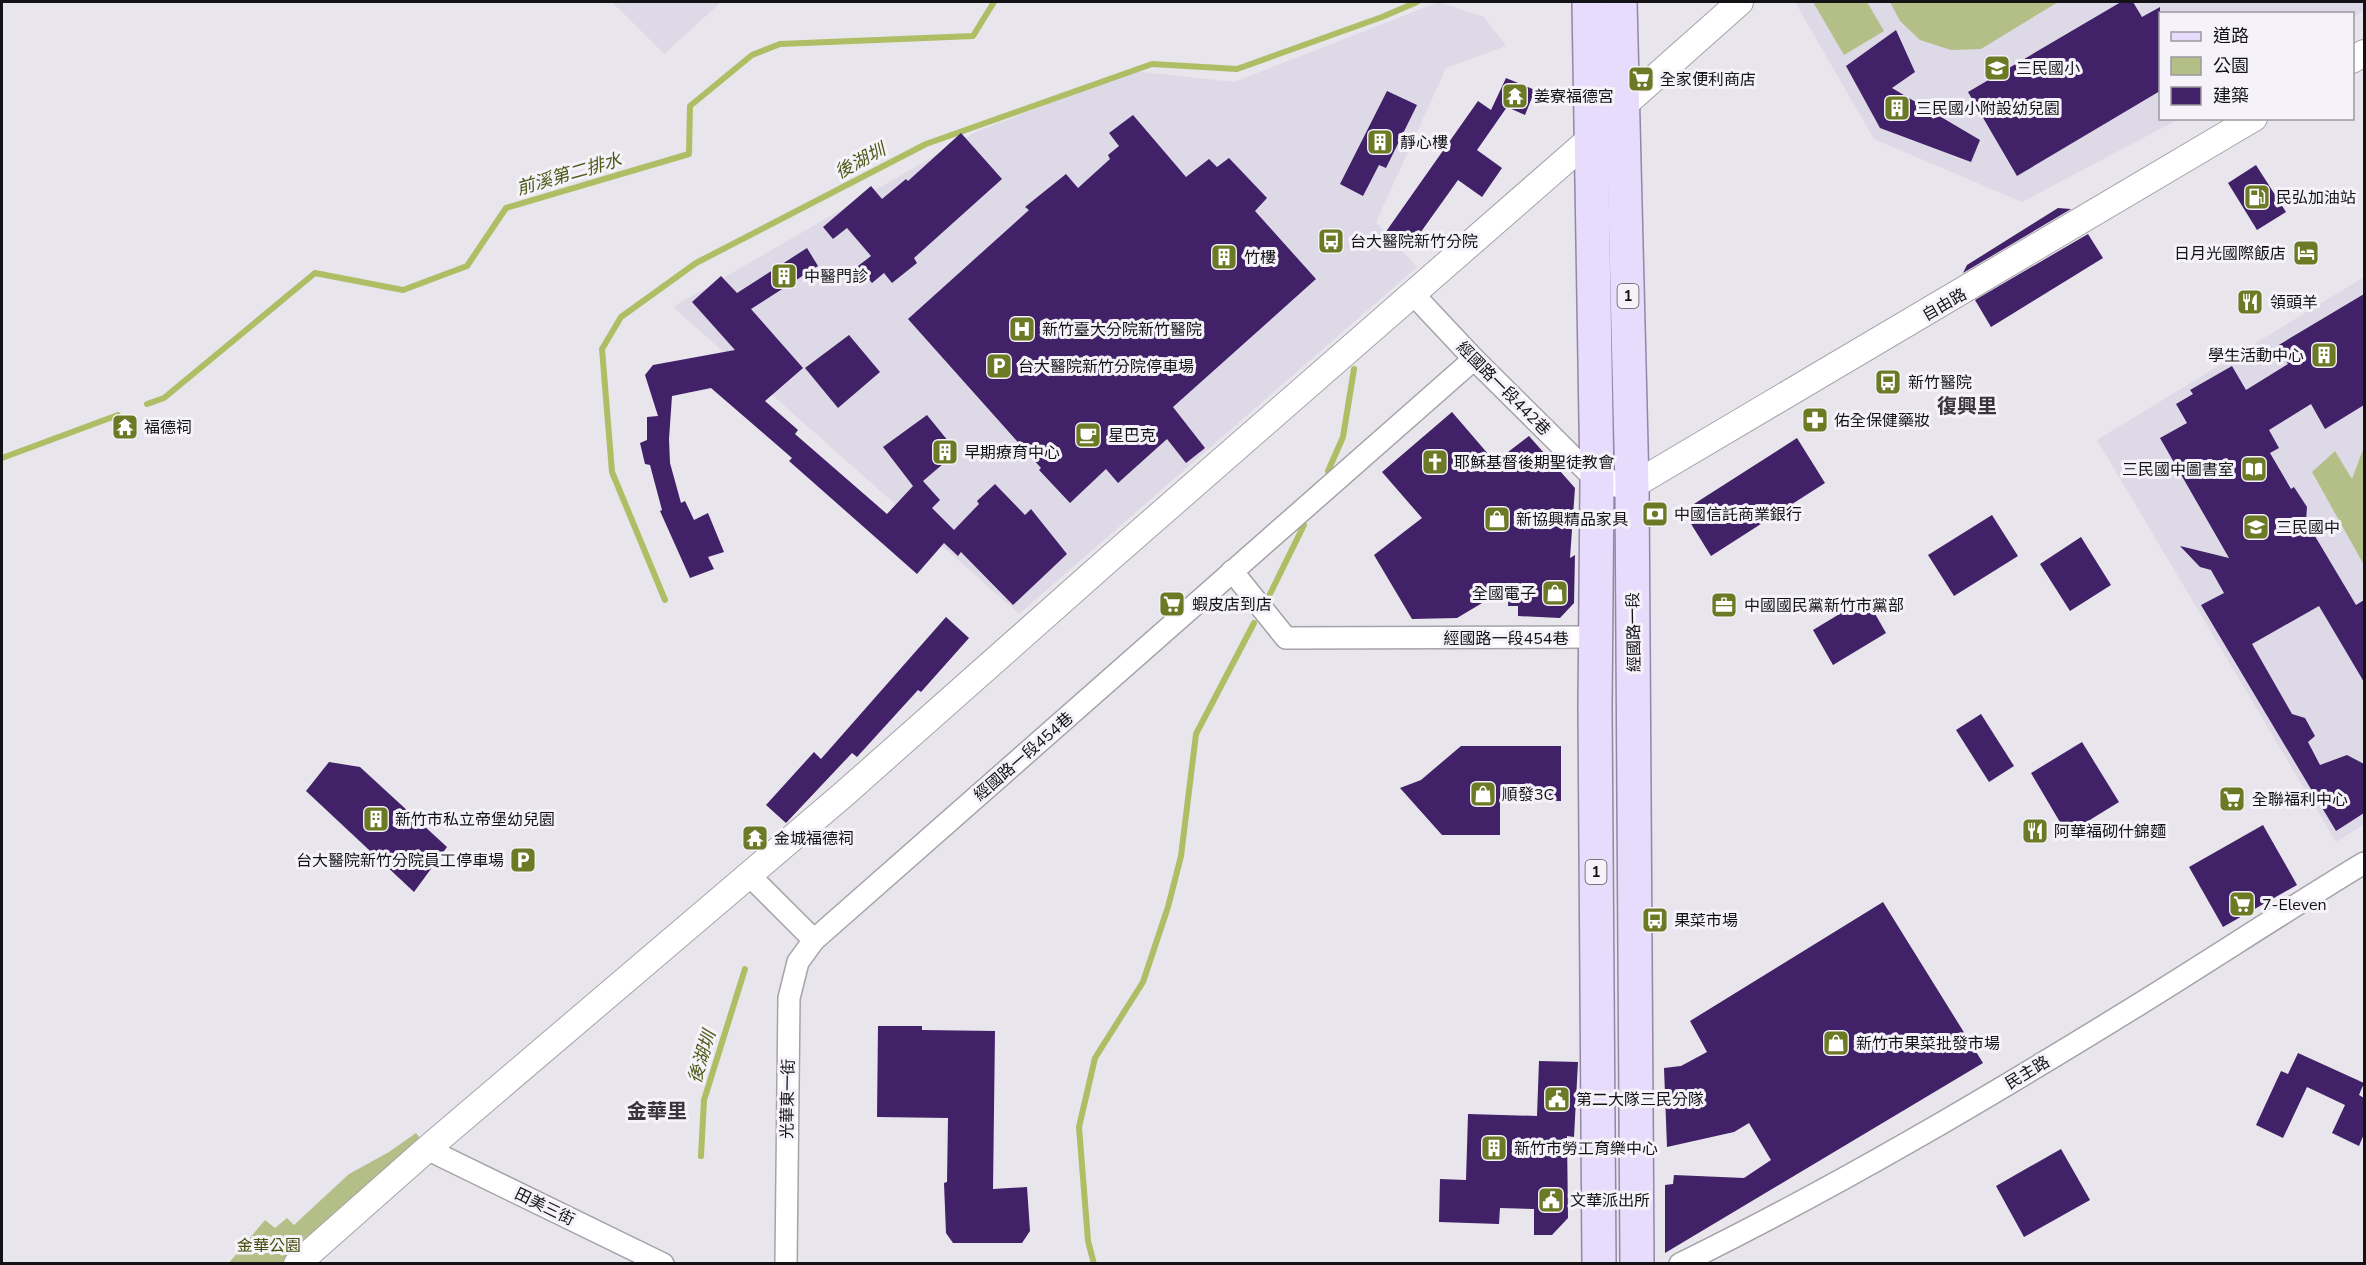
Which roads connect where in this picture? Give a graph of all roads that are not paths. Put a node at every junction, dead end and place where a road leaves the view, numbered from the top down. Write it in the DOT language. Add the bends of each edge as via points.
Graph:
graph roads {
  1 [pos="1589,2"];
  2 [pos="1620,2"];
  3 [pos="1740,2"];
  4 [pos="1624,105"];
  5 [pos="2251,120"];
  6 [pos="1590,139"];
  7 [pos="1413,294"];
  8 [pos="1474,359"];
  9 [pos="1597,481"];
  10 [pos="1632,486"];
  11 [pos="1232,572"];
  12 [pos="1595,638"];
  13 [pos="2364,863"];
  14 [pos="750,876"];
  15 [pos="814,940"];
  16 [pos="427,1149"];
  17 [pos="297,1263"];
  18 [pos="663,1263"];
  19 [pos="786,1263"];
  20 [pos="1599,1263"];
  21 [pos="1636,1263"];
  22 [pos="1680,1263"];
  1 -- 6 [label="main road, 1"];
  2 -- 4 [label="main road, 經國路一段 / 1"];
  3 -- 4 [label="street"];
  4 -- 6 [label="street"];
  4 -- 10 [label="main road, 經國路一段 / 1"];
  5 -- 10 [label="street, 自由路"];
  6 -- 7 [label="street"];
  6 -- 9 [label="main road, 1"];
  7 -- 8 [label="street, 經國路一段442巷"];
  7 -- 14 [label="street"];
  8 -- 9 [label="street, 經國路一段442巷"];
  8 -- 11 [label="street, 經國路一段454巷"];
  9 -- 10 [label="street"];
  9 -- 12 [label="main road, 1"];
  10 -- 21 [label="main road, 經國路一段 / 1"];
  11 -- 12 [label="street, 經國路一段454巷" via="1286,638"];
  11 -- 15 [label="street, 經國路一段454巷"];
  12 -- 20 [label="main road, 1"];
  13 -- 22 [label="street, 民主路" via="2023,1075 1794,1205"];
  14 -- 15 [label="street"];
  14 -- 16 [label="street"];
  15 -- 19 [label="street, 光華東一街" via="798,962 789,998"];
  16 -- 17 [label="street"];
  16 -- 18 [label="street, 田美三街"];
}
